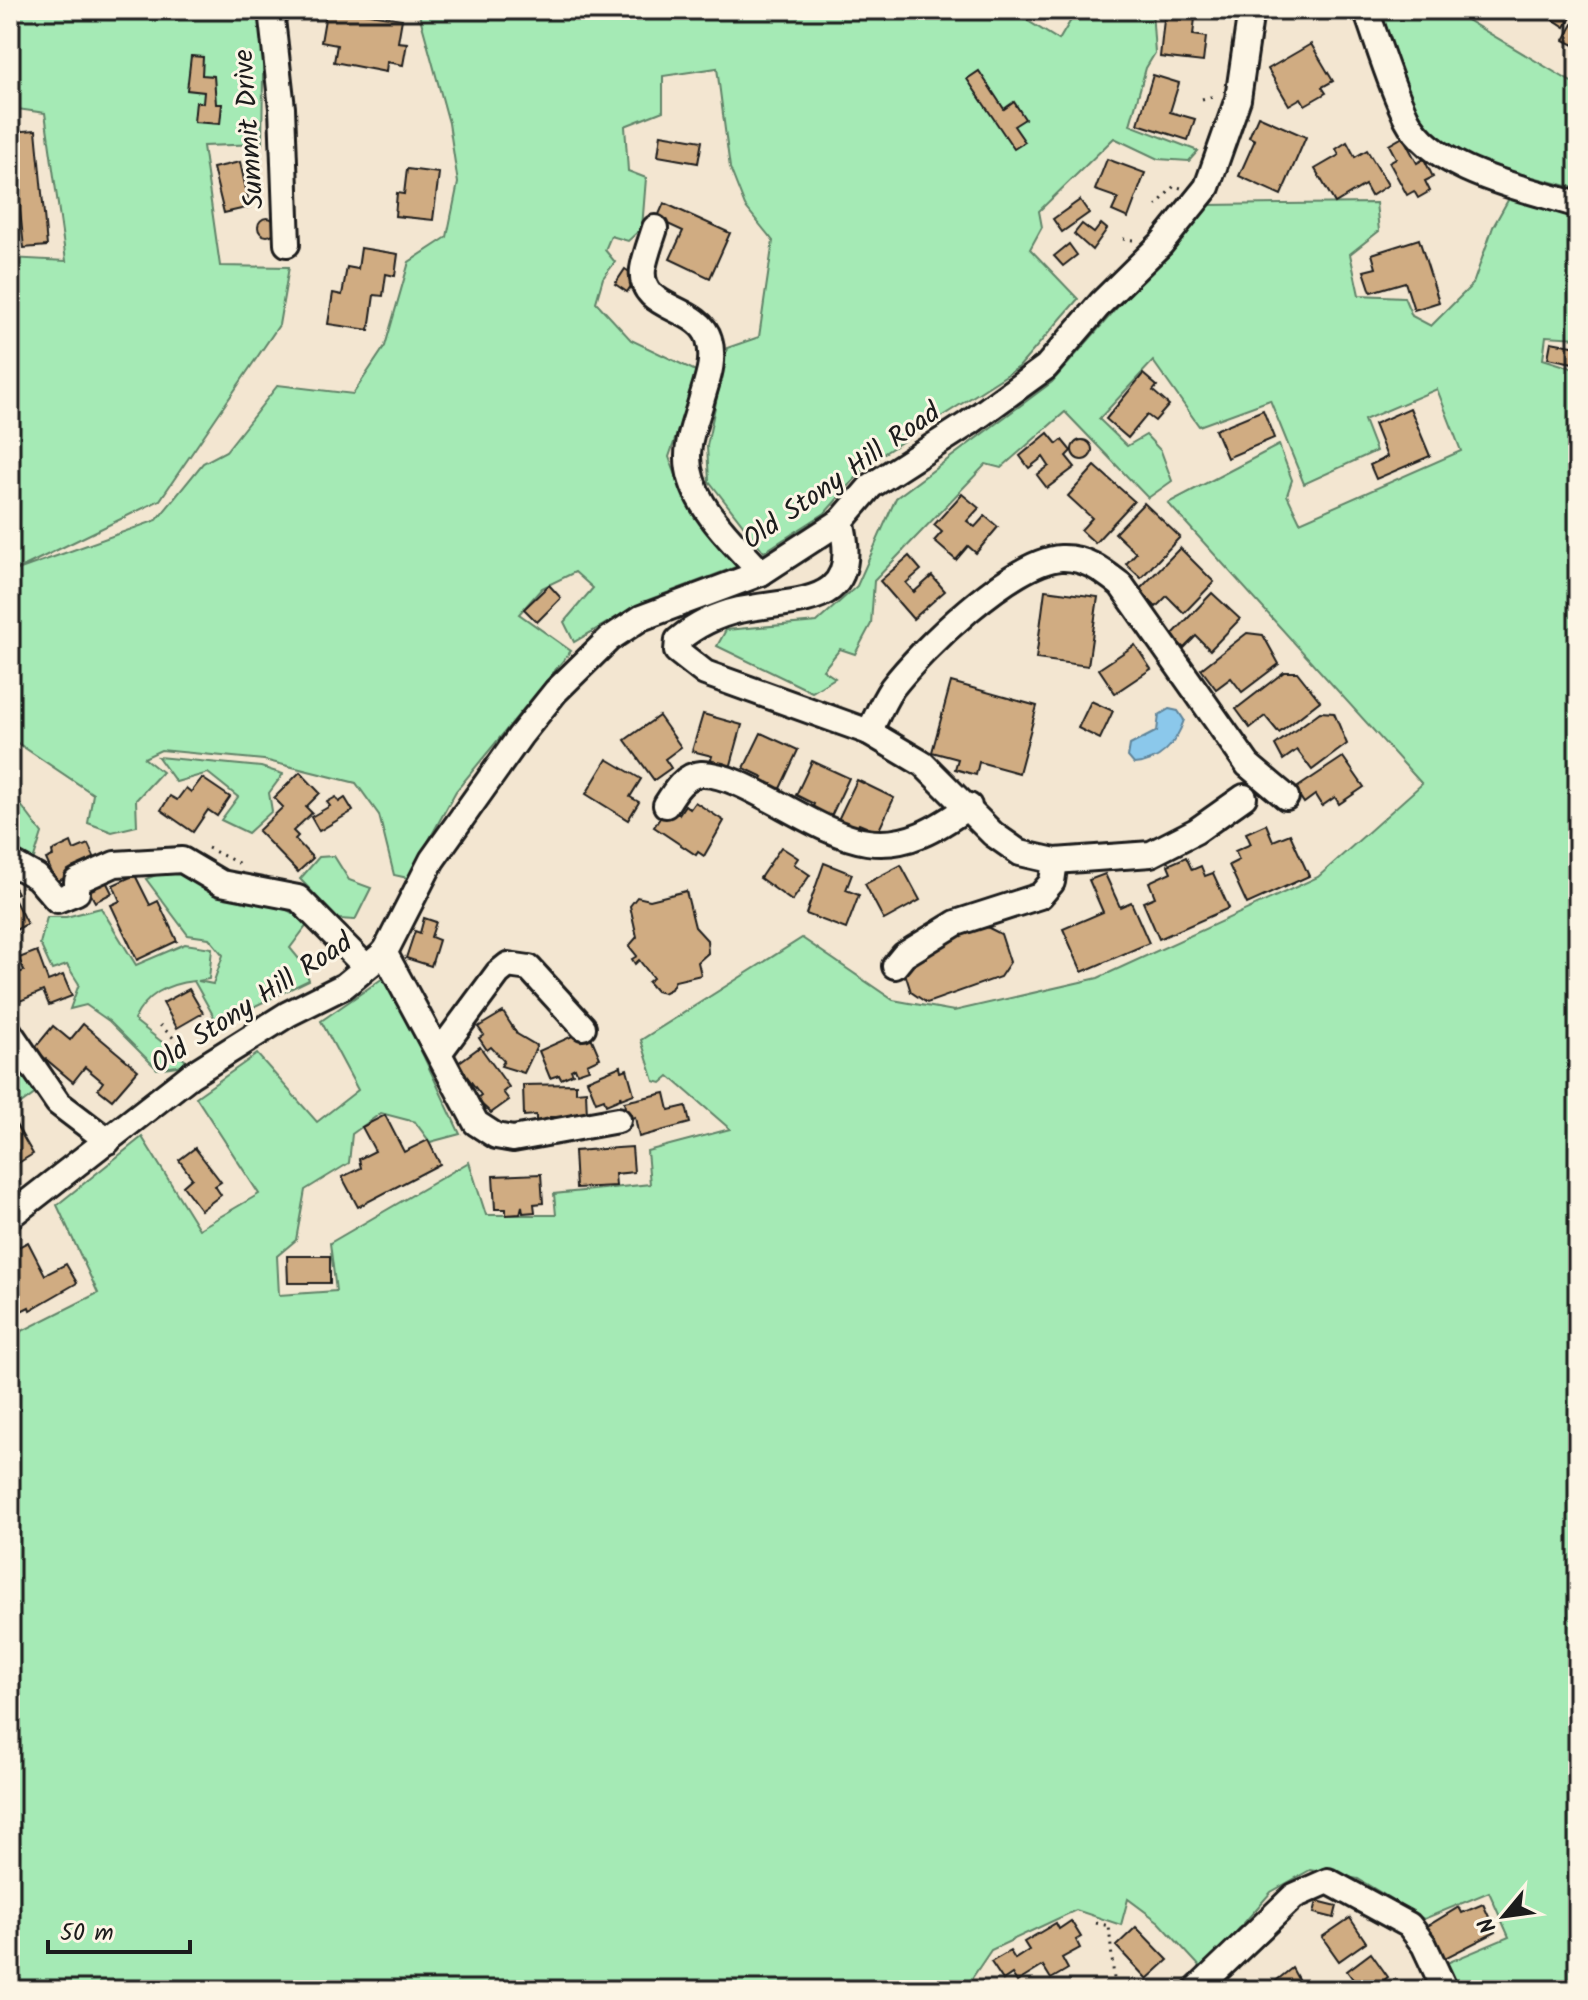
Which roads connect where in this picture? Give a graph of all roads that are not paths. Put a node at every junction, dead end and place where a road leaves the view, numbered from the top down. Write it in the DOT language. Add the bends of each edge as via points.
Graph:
graph roads {
  1 [pos="271,10"];
  2 [pos="1251,10"];
  3 [pos="1366,10"];
  4 [pos="1578,205"];
  5 [pos="655,228"];
  6 [pos="287,244"];
  7 [pos="841,521"];
  8 [pos="761,573"];
  9 [pos="869,732"];
  10 [pos="1244,797"];
  11 [pos="1286,797"];
  12 [pos="666,805"];
  13 [pos="969,806"];
  14 [pos="1055,861"];
  15 [pos="10,862"];
  16 [pos="375,960"];
  17 [pos="895,966"];
  18 [pos="583,1027"];
  19 [pos="10,1033"];
  20 [pos="439,1053"];
  21 [pos="618,1120"];
  22 [pos="108,1141"];
  23 [pos="10,1216"];
  24 [pos="1196,1990"];
  25 [pos="1445,1990"];
  1 -- 6 [label="street, Summit Drive" via="282,108"];
  2 -- 7 [label="street, Old Stony Hill Road" via="1238,99 1207,187 1046,367 871,486"];
  3 -- 4 [label="street" via="1407,121 1431,150 1460,166"];
  5 -- 8 [label="street" via="643,285 652,297 699,322 709,337 712,363 688,448 692,486"];
  7 -- 8 [label="street, Old Stony Hill Road"];
  7 -- 9 [label="street" via="845,560 841,576 824,594 708,621 678,640 677,651 705,673"];
  8 -- 16 [label="street, Old Stony Hill Road" via="641,618 609,639 556,691 432,860"];
  9 -- 11 [label="street" via="890,690 985,596 1060,558 1093,563 1121,585 1248,765"];
  9 -- 13 [label="street" via="923,764"];
  10 -- 14 [label="street" via="1151,854"];
  12 -- 13 [label="street" via="677,787 698,774 721,776 836,834 868,842 935,831"];
  13 -- 14 [label="street" via="993,834 1020,853"];
  14 -- 17 [label="street" via="1052,882 1040,896 956,923"];
  15 -- 16 [label="street" via="37,877 57,900 77,892 77,881 115,864 182,860 221,883 298,898"];
  16 -- 20 [label="street"];
  16 -- 22 [label="street, Old Stony Hill Road" via="344,986 204,1067"];
  18 -- 20 [label="street" via="529,968 508,965"];
  19 -- 22 [label="street" via="58,1103"];
  20 -- 21 [label="street" via="476,1123 496,1136 513,1139"];
  22 -- 23 [label="street, Old Stony Hill Road"];
  24 -- 25 [label="street" via="1294,1896 1328,1881 1409,1925"];
}
